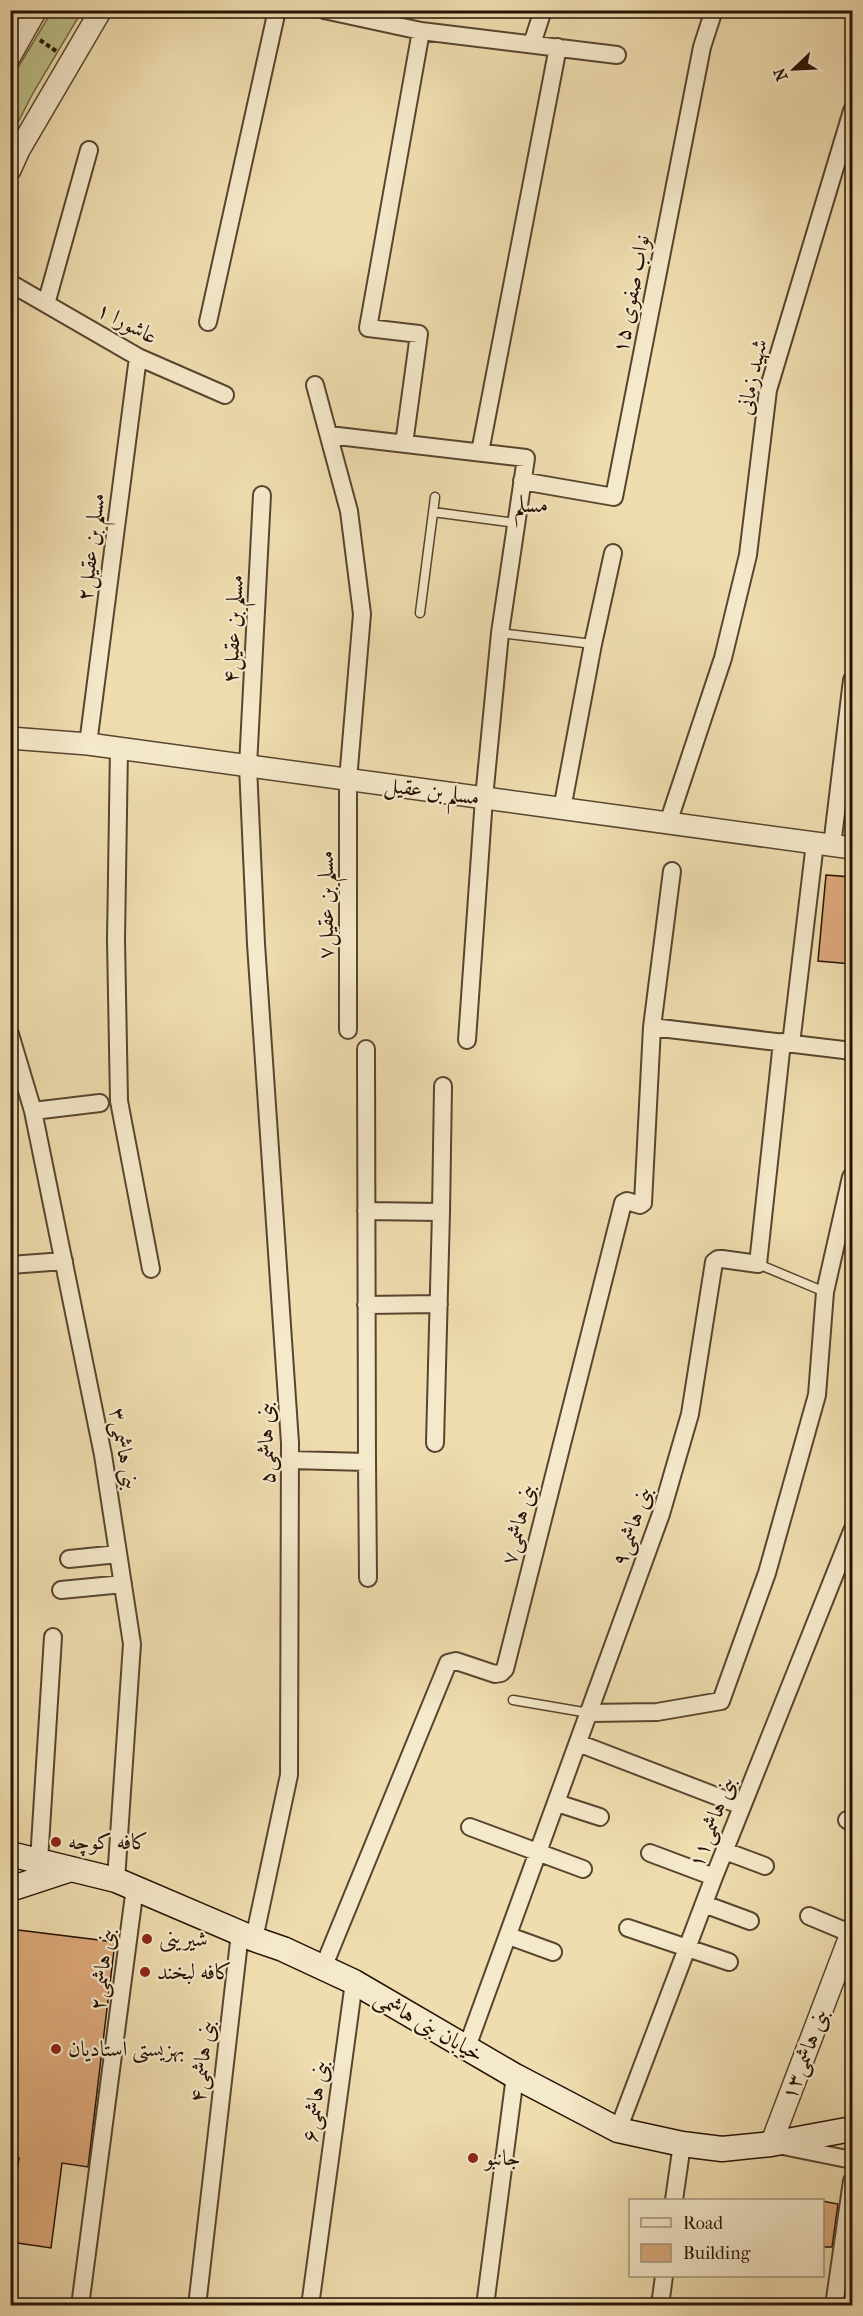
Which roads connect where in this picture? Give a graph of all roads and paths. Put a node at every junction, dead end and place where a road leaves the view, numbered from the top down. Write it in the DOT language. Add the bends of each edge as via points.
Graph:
graph roads {
  1 [pos="36,10"];
  2 [pos="101,10"];
  3 [pos="277,10"];
  4 [pos="324,10"];
  5 [pos="543,10"];
  6 [pos="714,10"];
  7 [pos="347,13"];
  8 [pos="18,26"];
  9 [pos="421,31"];
  10 [pos="532,44"];
  11 [pos="558,47"];
  12 [pos="617,55"];
  13 [pos="10,56"];
  14 [pos="71,61"];
  15 [pos="852,111"];
  16 [pos="89,150"];
  17 [pos="10,170"];
  18 [pos="10,283"];
  19 [pos="46,304"];
  20 [pos="208,322"];
  21 [pos="138,357"];
  22 [pos="315,385"];
  23 [pos="225,395"];
  24 [pos="329,435"];
  25 [pos="404,444"];
  26 [pos="480,452"];
  27 [pos="522,481"];
  28 [pos="262,495"];
  29 [pos="435,497"];
  30 [pos="433,512"];
  31 [pos="516,523"];
  32 [pos="613,554"];
  33 [pos="420,613"];
  34 [pos="500,633"];
  35 [pos="593,644"];
  36 [pos="852,680"];
  37 [pos="10,738"];
  38 [pos="88,744"];
  39 [pos="119,748"];
  40 [pos="248,766"];
  41 [pos="348,780"];
  42 [pos="484,798"];
  43 [pos="561,809"];
  44 [pos="668,823"];
  45 [pos="833,846"];
  46 [pos="672,871"];
  47 [pos="256,944"];
  48 [pos="652,1027"];
  49 [pos="348,1030"];
  50 [pos="10,1034"];
  51 [pos="467,1040"];
  52 [pos="787,1043"];
  53 [pos="366,1048"];
  54 [pos="852,1051"];
  55 [pos="443,1086"];
  56 [pos="100,1103"];
  57 [pos="33,1111"];
  58 [pos="851,1177"];
  59 [pos="366,1211"];
  60 [pos="441,1212"];
  61 [pos="64,1262"];
  62 [pos="758,1264"];
  63 [pos="10,1265"];
  64 [pos="151,1269"];
  65 [pos="825,1293"];
  66 [pos="439,1304"];
  67 [pos="366,1305"];
  68 [pos="435,1443"];
  69 [pos="290,1460"];
  70 [pos="367,1462"];
  71 [pos="852,1531"];
  72 [pos="118,1554"];
  73 [pos="69,1559"];
  74 [pos="368,1578"];
  75 [pos="123,1584"];
  76 [pos="61,1590"];
  77 [pos="53,1637"];
  78 [pos="513,1700"];
  79 [pos="589,1713"];
  80 [pos="578,1743"];
  81 [pos="556,1803"];
  82 [pos="742,1806"];
  83 [pos="600,1817"];
  84 [pos="471,1827"];
  85 [pos="725,1851"];
  86 [pos="539,1852"];
  87 [pos="650,1853"];
  88 [pos="10,1854"];
  89 [pos="39,1861"];
  90 [pos="765,1866"];
  91 [pos="71,1869"];
  92 [pos="583,1869"];
  93 [pos="714,1877"];
  94 [pos="125,1883"];
  95 [pos="10,1889"];
  96 [pos="704,1904"];
  97 [pos="809,1916"];
  98 [pos="750,1921"];
  99 [pos="628,1928"];
  100 [pos="852,1932"];
  101 [pos="247,1936"];
  102 [pos="509,1936"];
  103 [pos="687,1948"];
  104 [pos="553,1952"];
  105 [pos="729,1962"];
  106 [pos="323,1968"];
  107 [pos="354,1982"];
  108 [pos="467,2047"];
  109 [pos="515,2076"];
  110 [pos="852,2128"];
  111 [pos="618,2130"];
  112 [pos="682,2144"];
  113 [pos="771,2144"];
  114 [pos="852,2160"];
  115 [pos="852,2181"];
  116 [pos="674,2199"];
  117 [pos="664,2277"];
  118 [pos="80,2306"];
  119 [pos="197,2306"];
  120 [pos="310,2306"];
  121 [pos="485,2306"];
  122 [pos="660,2306"];
  123 [pos="834,2306"];
  1 -- 8 [label="street"];
  2 -- 14 [label="street"];
  3 -- 20 [label="street"];
  4 -- 7 [label="street"];
  5 -- 10 [label="street"];
  6 -- 27 [label="street, نواب صفوی ۱۵" via="702,47 614,497"];
  7 -- 9 [label="street"];
  8 -- 13 [label="street"];
  8 -- 14 [label="path"];
  9 -- 10 [label="street"];
  9 -- 25 [label="street" via="368,328 419,334"];
  10 -- 11 [label="street"];
  11 -- 12 [label="street"];
  11 -- 26 [label="street"];
  14 -- 17 [label="street"];
  15 -- 44 [label="street, شهید زمانی" via="768,390 748,555 723,658"];
  16 -- 19 [label="street"];
  18 -- 19 [label="street, عاشورا ۱"];
  19 -- 21 [label="street, عاشورا ۱"];
  21 -- 23 [label="street, عاشورا ۱"];
  21 -- 38 [label="street, مسلم بن عقیل۲"];
  22 -- 24 [label="street, مسلم بن عقیل۷"];
  24 -- 25 [label="street"];
  24 -- 41 [label="street, مسلم بن عقیل۷" via="349,511 362,614"];
  25 -- 26 [label="street"];
  26 -- 27 [label="street" via="526,458"];
  27 -- 31 [label="street"];
  28 -- 40 [label="street, مسلم بن عقیل۴"];
  29 -- 30 [label="lane"];
  30 -- 31 [label="lane"];
  30 -- 33 [label="lane"];
  31 -- 34 [label="street"];
  32 -- 35 [label="street"];
  34 -- 35 [label="lane"];
  34 -- 42 [label="street"];
  35 -- 43 [label="street"];
  36 -- 45 [label="street"];
  37 -- 38 [label="street, مسلم بن عقیل"];
  38 -- 39 [label="street, مسلم بن عقیل"];
  39 -- 40 [label="street, مسلم بن عقیل"];
  39 -- 64 [label="street" via="116,940 119,1101"];
  40 -- 41 [label="street, مسلم بن عقیل"];
  40 -- 47 [label="street, مسلم بن عقیل۴"];
  41 -- 42 [label="street, مسلم بن عقیل"];
  41 -- 49 [label="street, مسلم بن عقیل۷"];
  42 -- 43 [label="street, مسلم بن عقیل"];
  42 -- 51 [label="street"];
  43 -- 44 [label="street, مسلم بن عقیل"];
  44 -- 45 [label="street, مسلم بن عقیل"];
  45 -- 52 [label="street"];
  46 -- 48 [label="street"];
  47 -- 69 [label="street, بنی هاشمی۵"];
  48 -- 52 [label="street"];
  48 -- 106 [label="street, بنی هاشمی۷" via="643,1203 623,1203 505,1669 495,1674 456,1660 448,1663"];
  50 -- 57 [label="street, بنی هاشمی۳"];
  52 -- 54 [label="street"];
  52 -- 62 [label="street"];
  53 -- 59 [label="street"];
  55 -- 60 [label="street"];
  56 -- 57 [label="street"];
  57 -- 61 [label="street, بنی هاشمی۳"];
  58 -- 65 [label="street"];
  59 -- 60 [label="street"];
  59 -- 67 [label="street"];
  60 -- 66 [label="street"];
  61 -- 63 [label="street"];
  61 -- 72 [label="street, بنی هاشمی۳" via="103,1455"];
  62 -- 65 [label="lane"];
  62 -- 79 [label="street, بنی هاشمی۹" via="722,1259 714,1262 690,1414 661,1514"];
  65 -- 79 [label="street" via="817,1395 767,1573 721,1701 657,1712"];
  66 -- 67 [label="street"];
  66 -- 68 [label="street"];
  67 -- 70 [label="street"];
  69 -- 70 [label="street"];
  69 -- 101 [label="street, بنی هاشمی۵" via="289,1775"];
  70 -- 74 [label="street"];
  71 -- 82 [label="street, بنی هاشمی۱۱"];
  72 -- 73 [label="street"];
  72 -- 75 [label="street, بنی هاشمی۳"];
  75 -- 76 [label="street"];
  75 -- 94 [label="street, بنی هاشمی۳" via="132,1644"];
  77 -- 89 [label="street"];
  78 -- 79 [label="lane"];
  79 -- 80 [label="street, بنی هاشمی۹"];
  80 -- 81 [label="street, بنی هاشمی۹"];
  80 -- 82 [label="street"];
  81 -- 83 [label="street"];
  81 -- 86 [label="street, بنی هاشمی۹"];
  82 -- 85 [label="street, بنی هاشمی۱۱"];
  84 -- 86 [label="street"];
  85 -- 90 [label="street"];
  85 -- 93 [label="street, بنی هاشمی۱۱"];
  86 -- 92 [label="street"];
  86 -- 102 [label="street, بنی هاشمی۹"];
  87 -- 93 [label="street"];
  88 -- 89 [label="main road, خیابان بنی هاشمی"];
  89 -- 91 [label="main road, خیابان بنی هاشمی"];
  91 -- 94 [label="main road, خیابان بنی هاشمی"];
  91 -- 95 [label="main road"];
  93 -- 96 [label="street, بنی هاشمی۱۱"];
  94 -- 101 [label="main road, خیابان بنی هاشمی"];
  94 -- 118 [label="street, ۲بنی هاشمی" via="99,2164"];
  96 -- 98 [label="street"];
  96 -- 103 [label="street, بنی هاشمی۱۱"];
  97 -- 100 [label="street"];
  99 -- 103 [label="street"];
  100 -- 113 [label="street, بنی هاشمی۱۳"];
  101 -- 106 [label="main road, خیابان بنی هاشمی"];
  101 -- 119 [label="street, ۴بنی هاشمی"];
  102 -- 104 [label="street"];
  102 -- 108 [label="street, بنی هاشمی۹"];
  103 -- 105 [label="street"];
  103 -- 111 [label="street, بنی هاشمی۱۱"];
  106 -- 107 [label="main road, خیابان بنی هاشمی"];
  107 -- 108 [label="main road, خیابان بنی هاشمی"];
  107 -- 120 [label="street, ۶بنی هاشمی"];
  108 -- 109 [label="main road, خیابان بنی هاشمی"];
  109 -- 111 [label="main road, خیابان بنی هاشمی"];
  109 -- 121 [label="street"];
  110 -- 113 [label="main road, خیابان بنی هاشمی"];
  111 -- 112 [label="main road, خیابان بنی هاشمی"];
  112 -- 113 [label="main road, خیابان بنی هاشمی" via="722,2149"];
  112 -- 116 [label="street"];
  113 -- 114 [label="street"];
  115 -- 123 [label="street"];
  117 -- 122 [label="street"];
}
